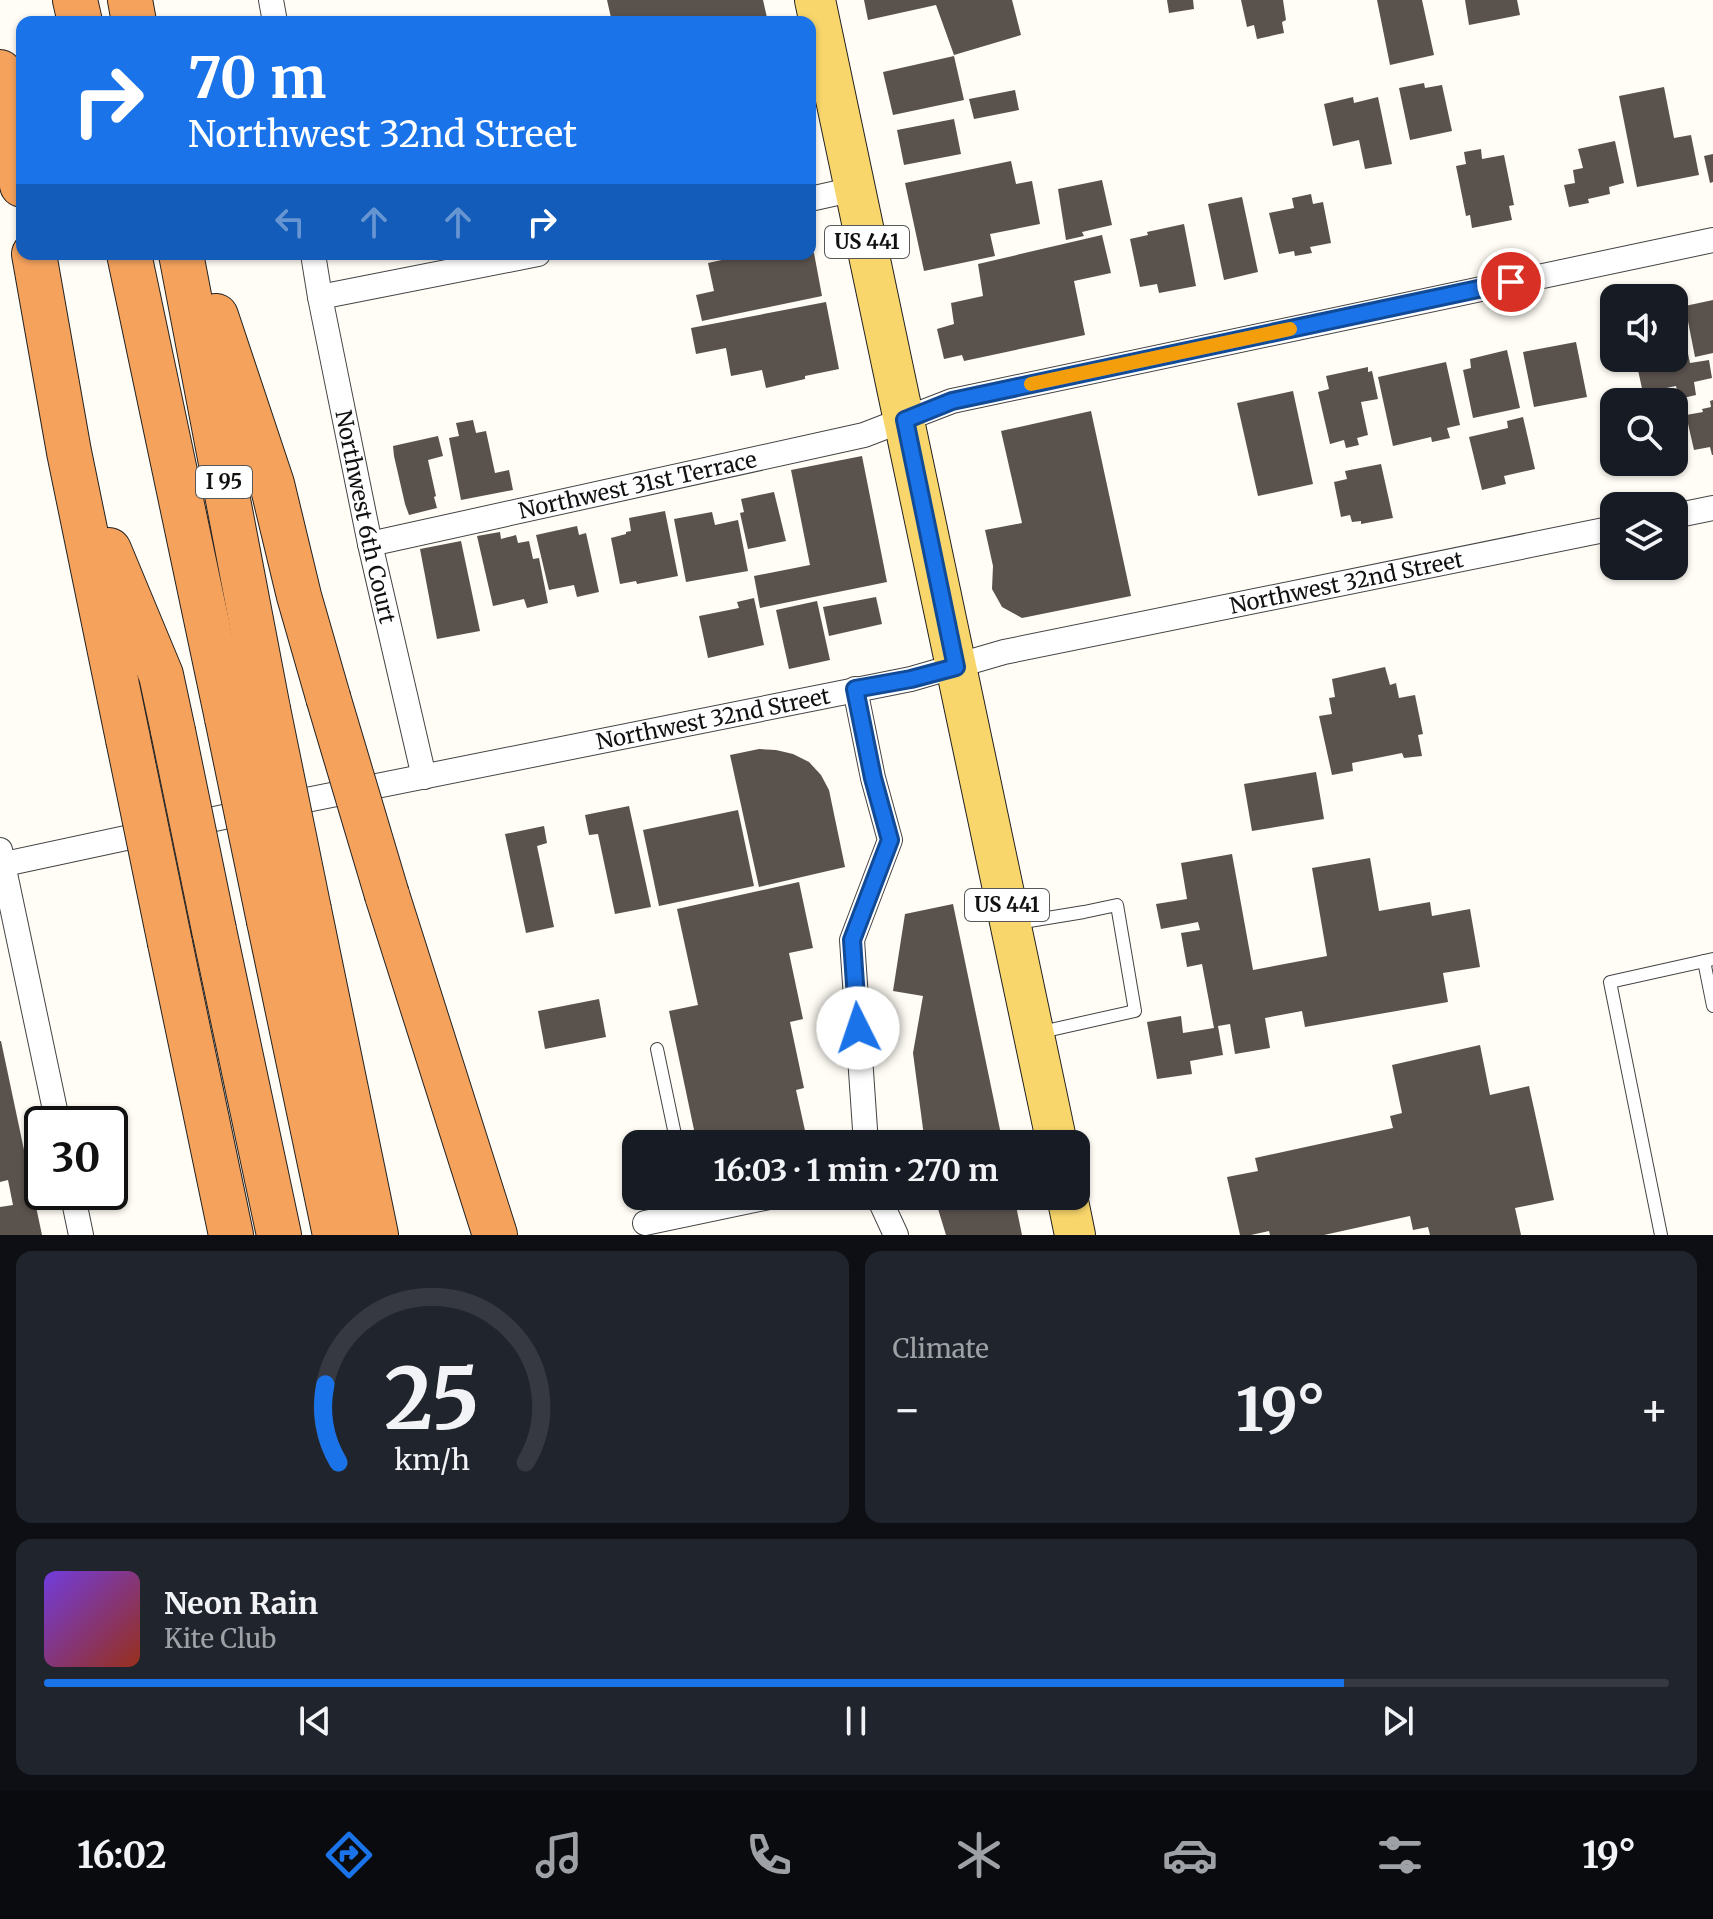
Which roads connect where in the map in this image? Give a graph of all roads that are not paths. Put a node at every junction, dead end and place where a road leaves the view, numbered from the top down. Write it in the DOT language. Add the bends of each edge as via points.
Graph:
graph roads {
  1 [pos="815,0"];
  2 [pos="0,72"];
  3 [pos="16,154"];
  4 [pos="855,189"];
  5 [pos="816,198"];
  6 [pos="1713,240"];
  7 [pos="35,260"];
  8 [pos="131,260"];
  9 [pos="182,260"];
  10 [pos="198,260"];
  11 [pos="314,260"];
  12 [pos="508,260"];
  13 [pos="320,297"];
  14 [pos="905,420"];
  15 [pos="69,452"];
  16 [pos="1713,508"];
  17 [pos="1688,513"];
  18 [pos="1600,531"];
  19 [pos="370,544"];
  20 [pos="956,667"];
  21 [pos="855,689"];
  22 [pos="247,714"];
  23 [pos="424,777"];
  24 [pos="1,860"];
  25 [pos="289,915"];
  26 [pos="1011,924"];
  27 [pos="1709,960"];
  28 [pos="1713,1006"];
  29 [pos="1034,1033"];
  30 [pos="657,1049"];
  31 [pos="54,1106"];
  32 [pos="674,1130"];
  33 [pos="865,1130"];
  34 [pos="1054,1130"];
  35 [pos="76,1210"];
  36 [pos="676,1210"];
  37 [pos="884,1210"];
  38 [pos="1070,1210"];
  39 [pos="645,1223"];
  40 [pos="81,1235"];
  41 [pos="231,1235"];
  42 [pos="279,1235"];
  43 [pos="335,1235"];
  44 [pos="376,1235"];
  45 [pos="495,1235"];
  46 [pos="896,1235"];
  47 [pos="1075,1235"];
  48 [pos="1661,1235"];
  1 -- 4 [label="main road, US 441"];
  2 -- 3 [label="highway"];
  4 -- 5 [label="street"];
  4 -- 14 [label="main road, US 441"];
  6 -- 14 [label="street, Northwest 31st Terrace" via="952,401"];
  7 -- 15 [label="highway"];
  8 -- 22 [label="highway"];
  9 -- 22 [label="highway, I 95"];
  10 -- 45 [label="highway, bridge" via="272,484 328,697"];
  11 -- 13 [label="street, Northwest 6th Court"];
  12 -- 13 [label="street"];
  13 -- 19 [label="street, Northwest 6th Court"];
  14 -- 19 [label="street, Northwest 31st Terrace" via="864,435"];
  14 -- 20 [label="main road, US 441"];
  15 -- 41 [label="highway, bridge"];
  15 -- 42 [label="highway, bridge" via="161,675"];
  16 -- 17 [label="street"];
  18 -- 20 [label="street, Northwest 32nd Street" via="1004,652"];
  19 -- 23 [label="street, Northwest 6th Court"];
  20 -- 21 [label="street, Northwest 32nd Street"];
  20 -- 26 [label="main road, US 441"];
  21 -- 23 [label="street, Northwest 32nd Street"];
  21 -- 33 [label="street" via="890,840 852,940"];
  22 -- 25 [label="highway, I 95, bridge"];
  23 -- 24 [label="street, Northwest 32nd Street"];
  24 -- 31 [label="street"];
  25 -- 43 [label="highway"];
  25 -- 44 [label="highway, I 95"];
  26 -- 29 [label="main road, US 441"];
  26 -- 29 [label="lane" via="1117,905 1135,1011"];
  27 -- 28 [label="lane"];
  27 -- 48 [label="lane" via="1610,982"];
  29 -- 34 [label="main road, US 441"];
  30 -- 32 [label="lane"];
  35 -- 40 [label="street"];
  36 -- 39 [label="street"];
  37 -- 46 [label="street"];
  38 -- 47 [label="main road"];
}
